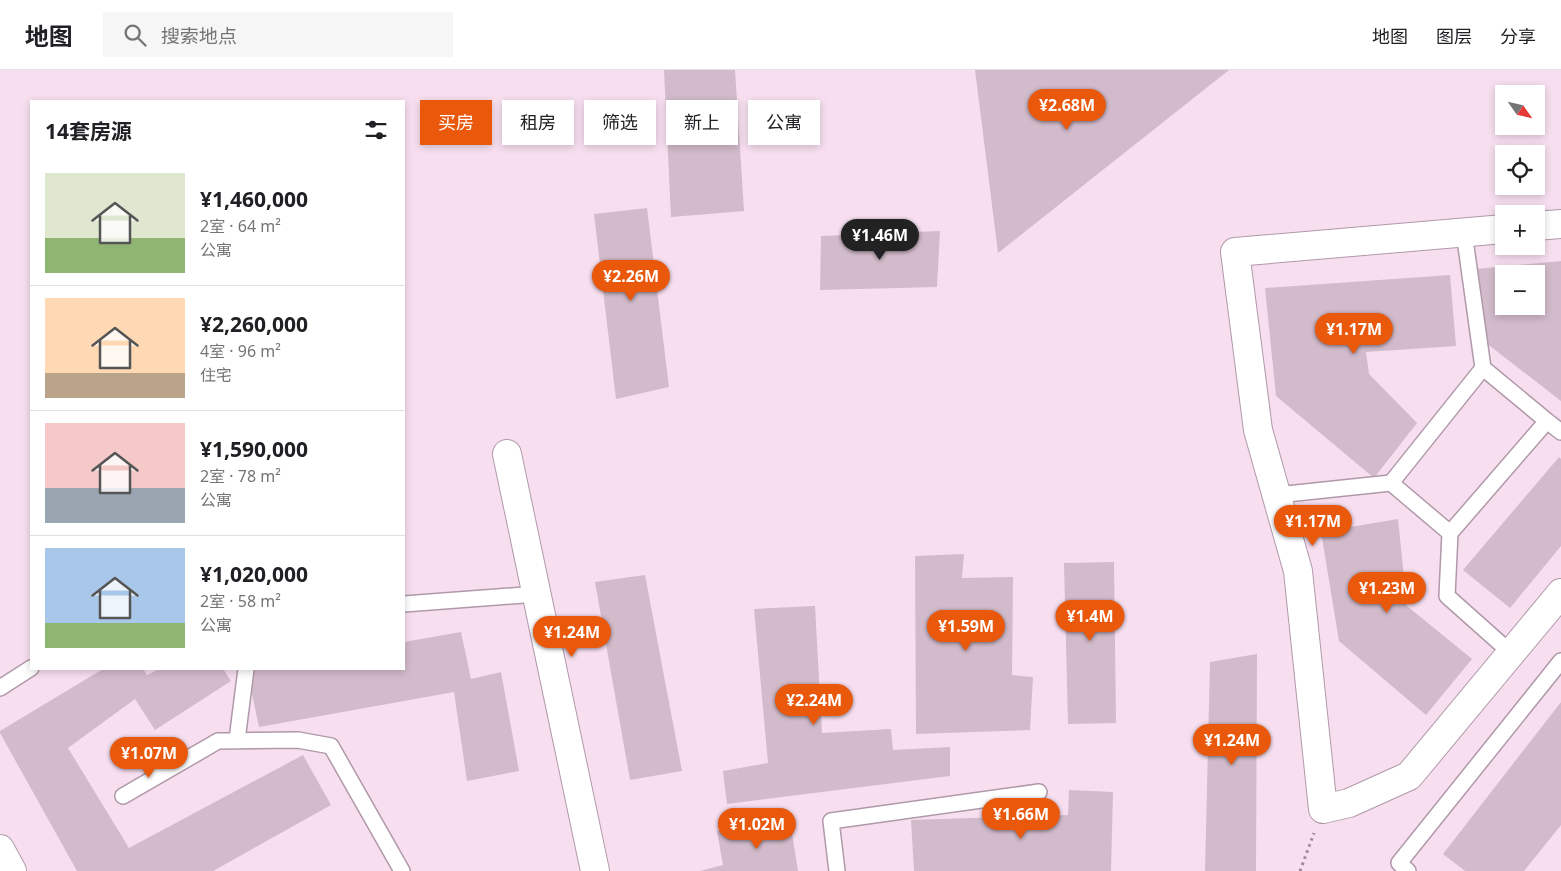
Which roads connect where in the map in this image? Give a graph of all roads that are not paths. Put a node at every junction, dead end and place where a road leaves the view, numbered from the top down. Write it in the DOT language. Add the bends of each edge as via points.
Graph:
graph roads {
  1 [pos="1561,224"];
  2 [pos="1545,225"];
  3 [pos="1495,230"];
  4 [pos="1464,232"];
  5 [pos="1484,368"];
  6 [pos="1546,421"];
  7 [pos="1561,432"];
  8 [pos="507,454"];
  9 [pos="1391,483"];
  10 [pos="1277,495"];
  11 [pos="1450,533"];
  12 [pos="1561,593"];
  13 [pos="537,594"];
  14 [pos="405,604"];
  15 [pos="1511,653"];
  16 [pos="1561,661"];
  17 [pos="30,669"];
  18 [pos="246,670"];
  19 [pos="0,688"];
  20 [pos="237,740"];
  21 [pos="1039,792"];
  22 [pos="123,796"];
  23 [pos="0,849"];
  24 [pos="12,871"];
  25 [pos="402,871"];
  26 [pos="595,871"];
  27 [pos="836,871"];
  28 [pos="1408,871"];
  1 -- 2 [label="main road"];
  3 -- 4 [label="main road"];
  4 -- 5 [label="lane"];
  4 -- 10 [label="main road" via="1235,252 1258,430"];
  5 -- 6 [label="lane"];
  5 -- 9 [label="lane"];
  6 -- 7 [label="lane"];
  6 -- 11 [label="lane"];
  8 -- 13 [label="main road"];
  9 -- 10 [label="lane"];
  9 -- 11 [label="lane"];
  10 -- 15 [label="main road" via="1298,570 1324,809 1349,803 1409,776"];
  11 -- 15 [label="lane" via="1447,596"];
  12 -- 15 [label="main road"];
  13 -- 14 [label="lane"];
  13 -- 26 [label="main road"];
  16 -- 28 [label="lane" via="1399,863"];
  17 -- 19 [label="lane"];
  18 -- 20 [label="lane"];
  20 -- 22 [label="lane" via="218,741"];
  20 -- 25 [label="lane" via="298,740 331,746"];
  21 -- 27 [label="lane" via="831,820"];
  23 -- 24 [label="main road"];
}
